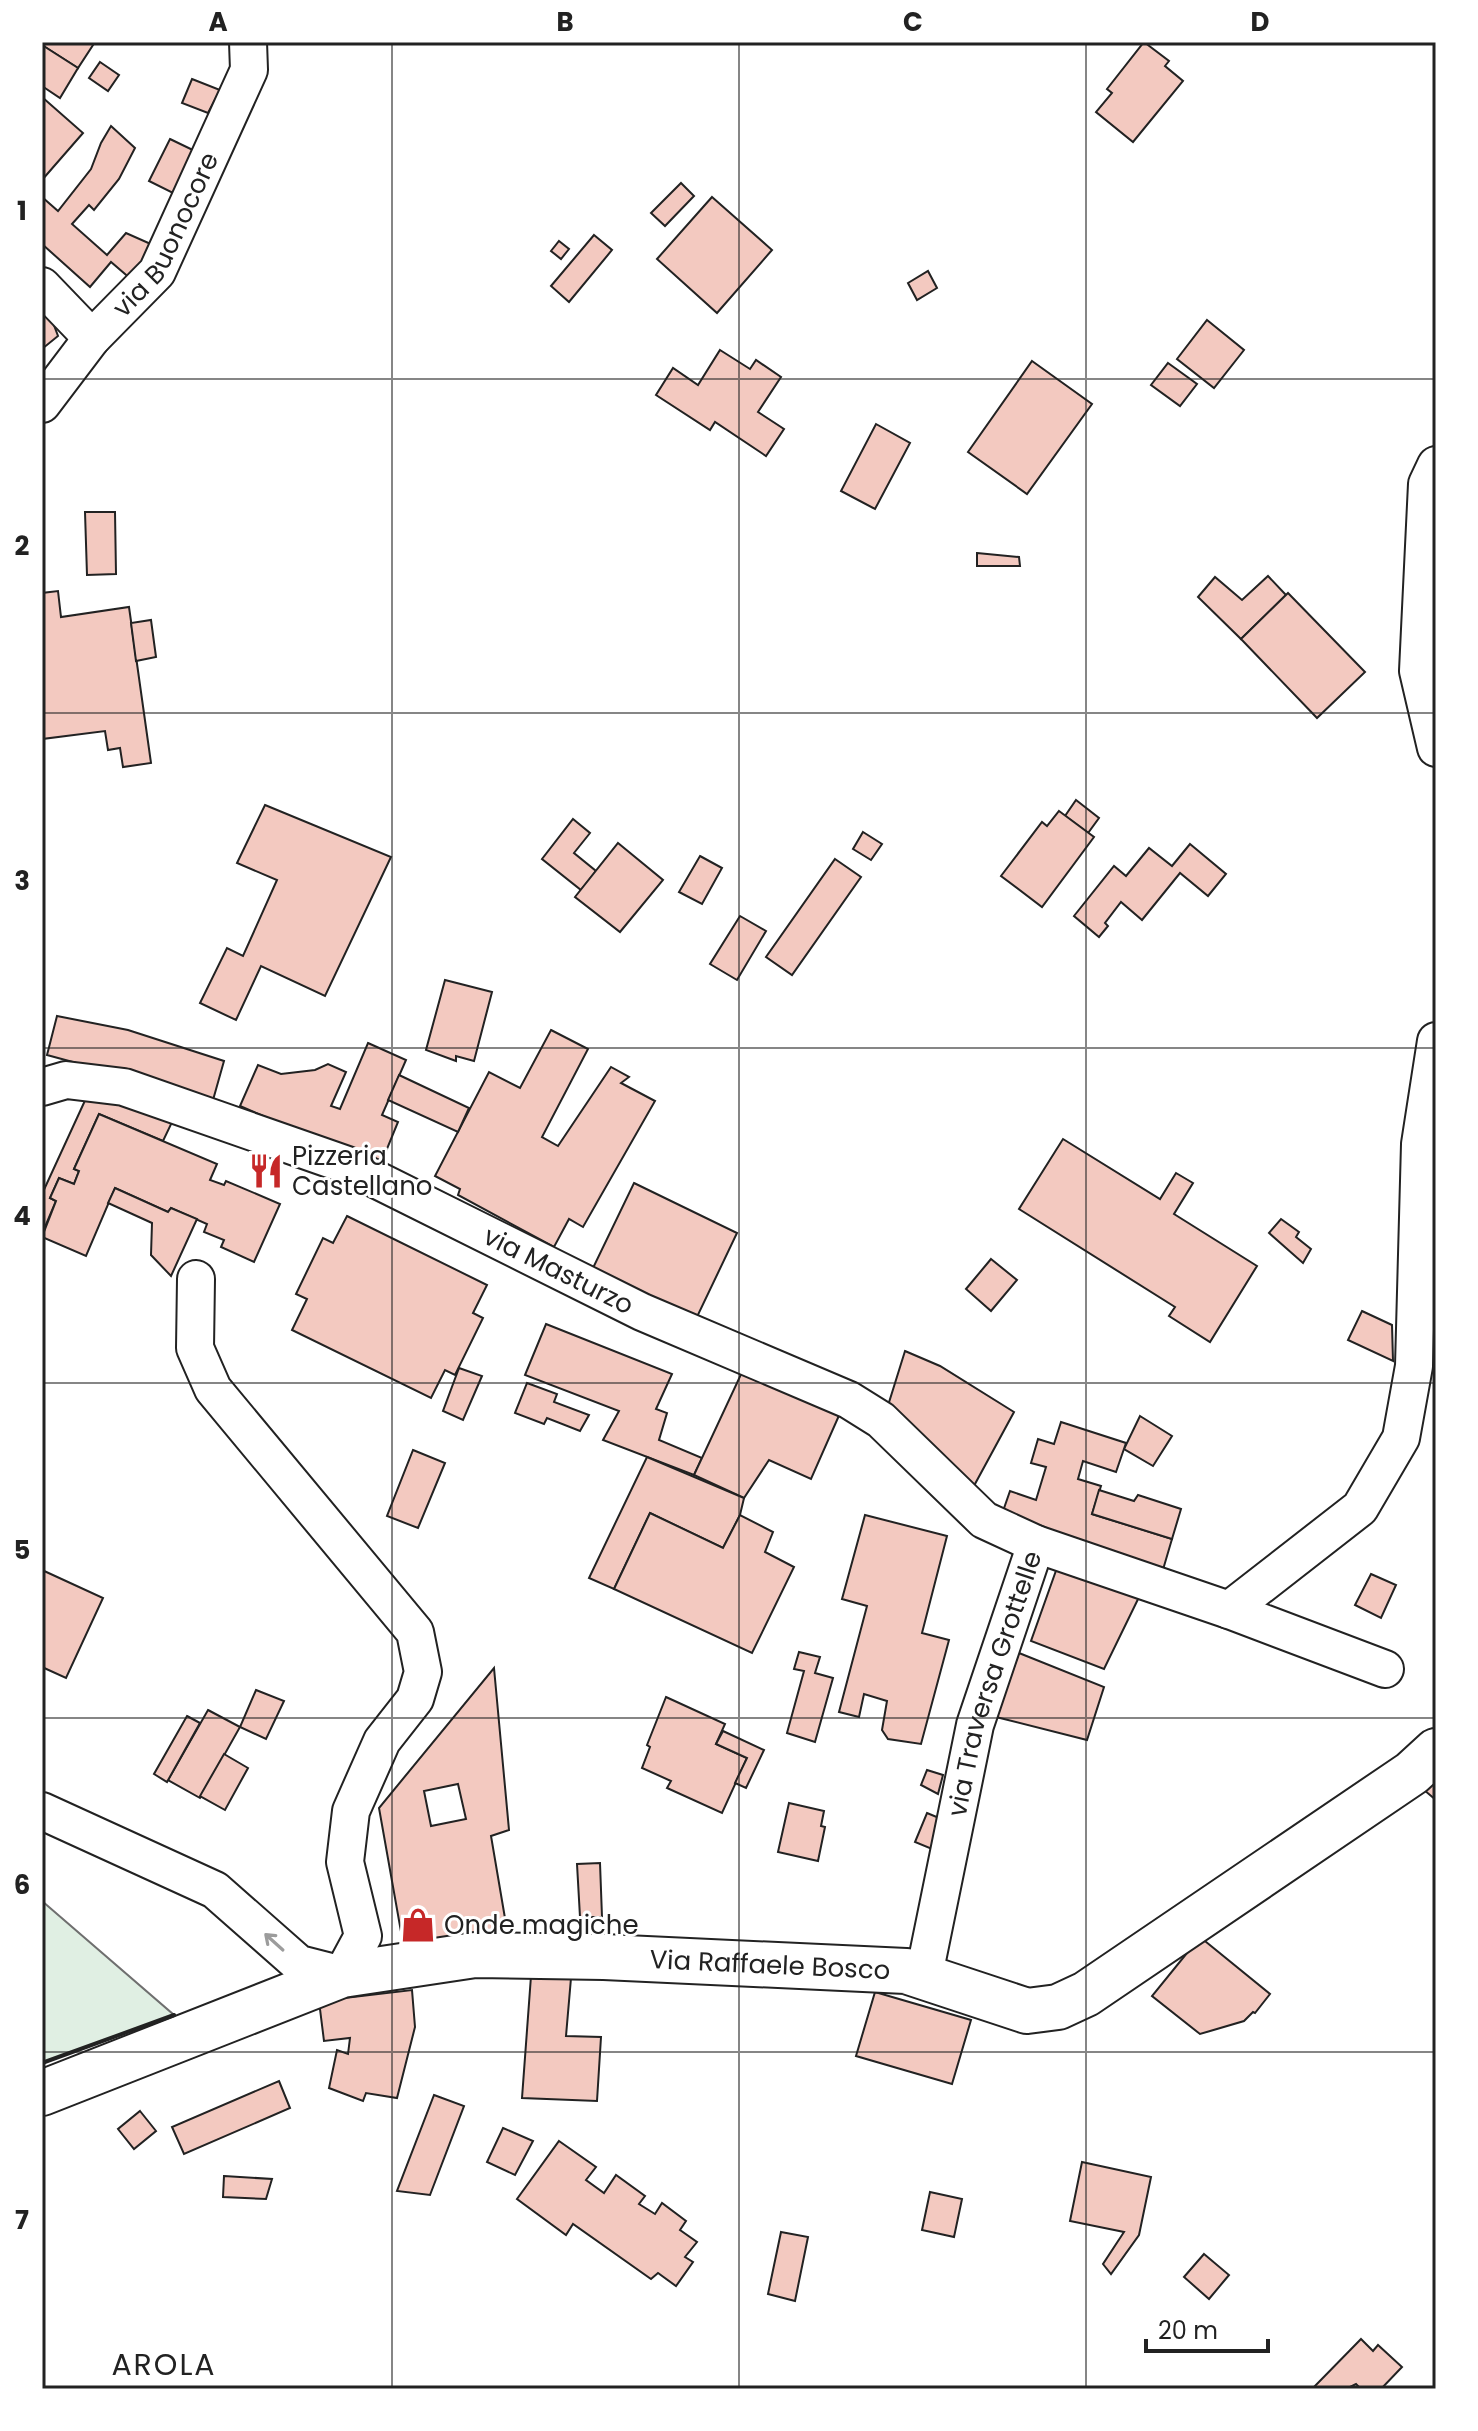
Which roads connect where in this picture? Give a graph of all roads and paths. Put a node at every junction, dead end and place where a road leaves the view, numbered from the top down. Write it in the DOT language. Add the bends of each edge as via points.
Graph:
graph roads {
  1 [pos="248,42"];
  2 [pos="42,286"];
  3 [pos="92,338"];
  4 [pos="42,404"];
  5 [pos="1436,465"];
  6 [pos="1436,748"];
  7 [pos="1436,1041"];
  8 [pos="42,1087"];
  9 [pos="196,1279"];
  10 [pos="1036,1544"];
  11 [pos="1229,1610"];
  12 [pos="1385,1669"];
  13 [pos="1436,1751"];
  14 [pos="42,1811"];
  15 [pos="342,1975"];
  16 [pos="924,1975"];
  17 [pos="42,2093"];
  1 -- 3 [label="street, via Buonocore" via="249,70 157,272"];
  2 -- 3 [label="street"];
  3 -- 4 [label="street, via Buonocore"];
  5 -- 6 [label="street" via="1427,484 1418,671"];
  7 -- 11 [label="street" via="1420,1144 1414,1366 1401,1438 1360,1508"];
  8 -- 10 [label="street, via Masturzo" via="66,1080 124,1087 347,1165 642,1312 849,1400 881,1420 984,1520"];
  9 -- 15 [label="street" via="195,1348 213,1389 415,1632 423,1672 415,1699 382,1741 351,1811 345,1862 363,1936"];
  10 -- 11 [label="street, via Traversa Grottelle"];
  10 -- 16 [label="street, via Traversa Grottelle" via="975,1725"];
  11 -- 12 [label="street, via Traversa Grottelle"];
  13 -- 16 [label="street, Via Raffaele Bosco" via="1412,1773 1151,1950 1058,2007 1027,2011"];
  15 -- 14 [label="street, one-way" via="299,1964 215,1890"];
  15 -- 16 [label="street, Via Raffaele Bosco" via="475,1955"];
  15 -- 17 [label="street, Via Raffaele Bosco"];
}
